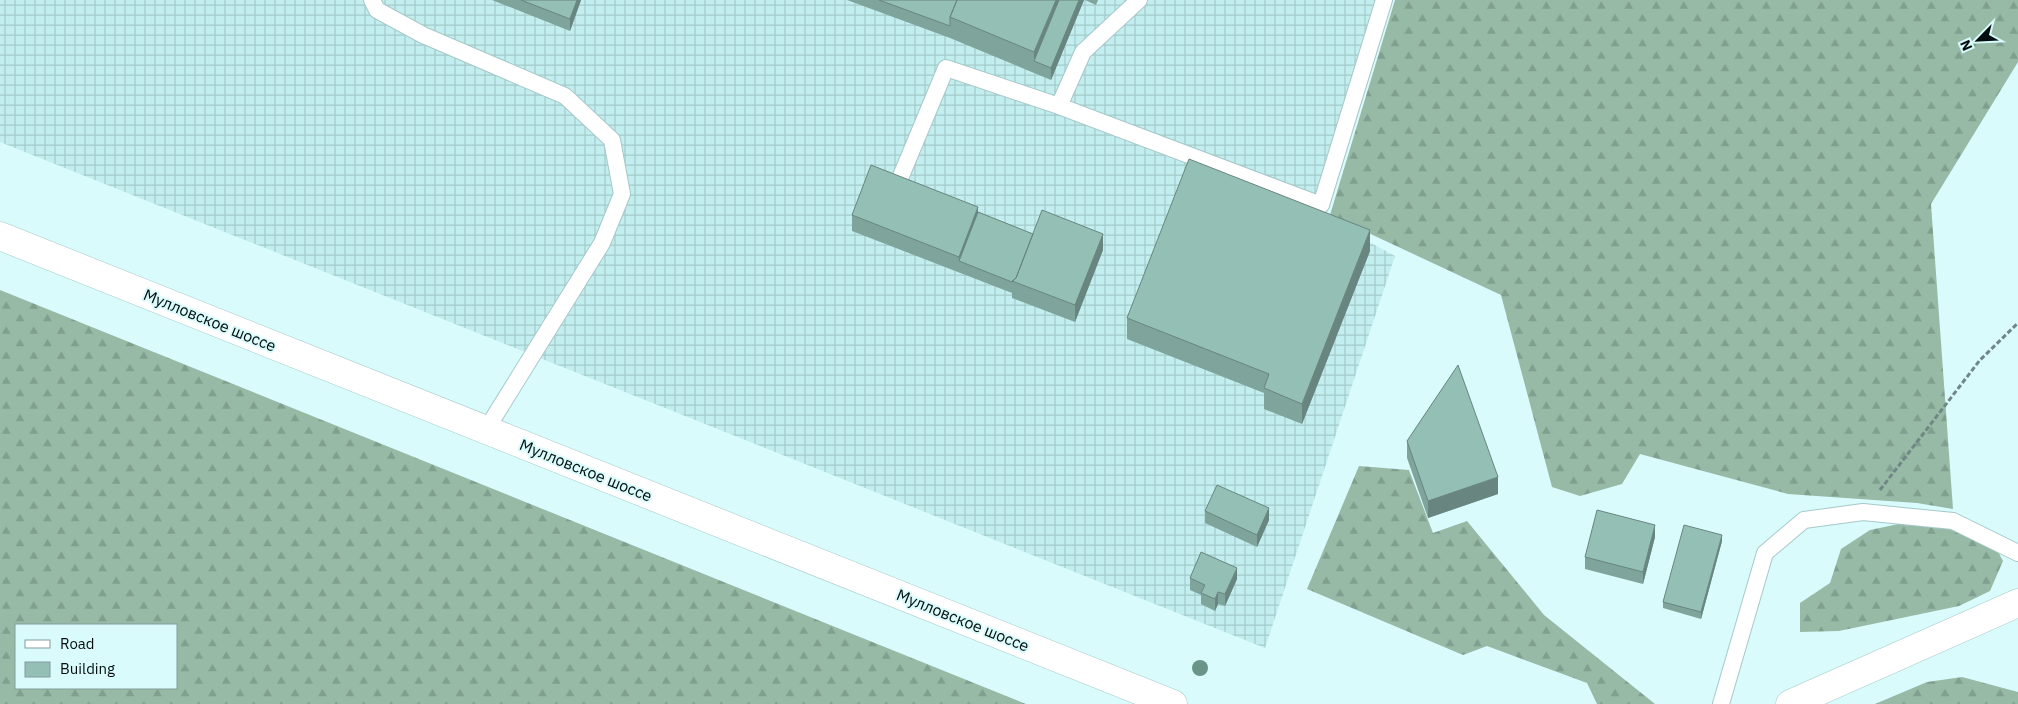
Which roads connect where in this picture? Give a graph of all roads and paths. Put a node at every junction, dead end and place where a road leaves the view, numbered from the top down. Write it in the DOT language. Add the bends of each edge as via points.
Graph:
graph roads {
  1 [pos="372,0"];
  2 [pos="1139,0"];
  3 [pos="1384,0"];
  4 [pos="1058,106"];
  5 [pos="901,176"];
  6 [pos="0,236"];
  7 [pos="2018,324"];
  8 [pos="486,430"];
  9 [pos="1863,512"];
  10 [pos="2018,553"];
  11 [pos="2018,603"];
  12 [pos="1173,704"];
  13 [pos="1721,704"];
  14 [pos="1790,704"];
  1 -- 8 [label="lane" via="377,10 423,34 565,96 612,140 622,194 602,243"];
  2 -- 4 [label="lane" via="1083,52"];
  3 -- 4 [label="lane" via="1321,205"];
  4 -- 5 [label="lane" via="946,68"];
  6 -- 8 [label="main road, Мулловское шоссе"];
  7 -- 9 [label="path" via="1980,360"];
  8 -- 12 [label="main road, Мулловское шоссе"];
  9 -- 10 [label="lane" via="1953,521"];
  9 -- 13 [label="lane" via="1804,520 1765,553"];
  11 -- 14 [label="main road"];
}
